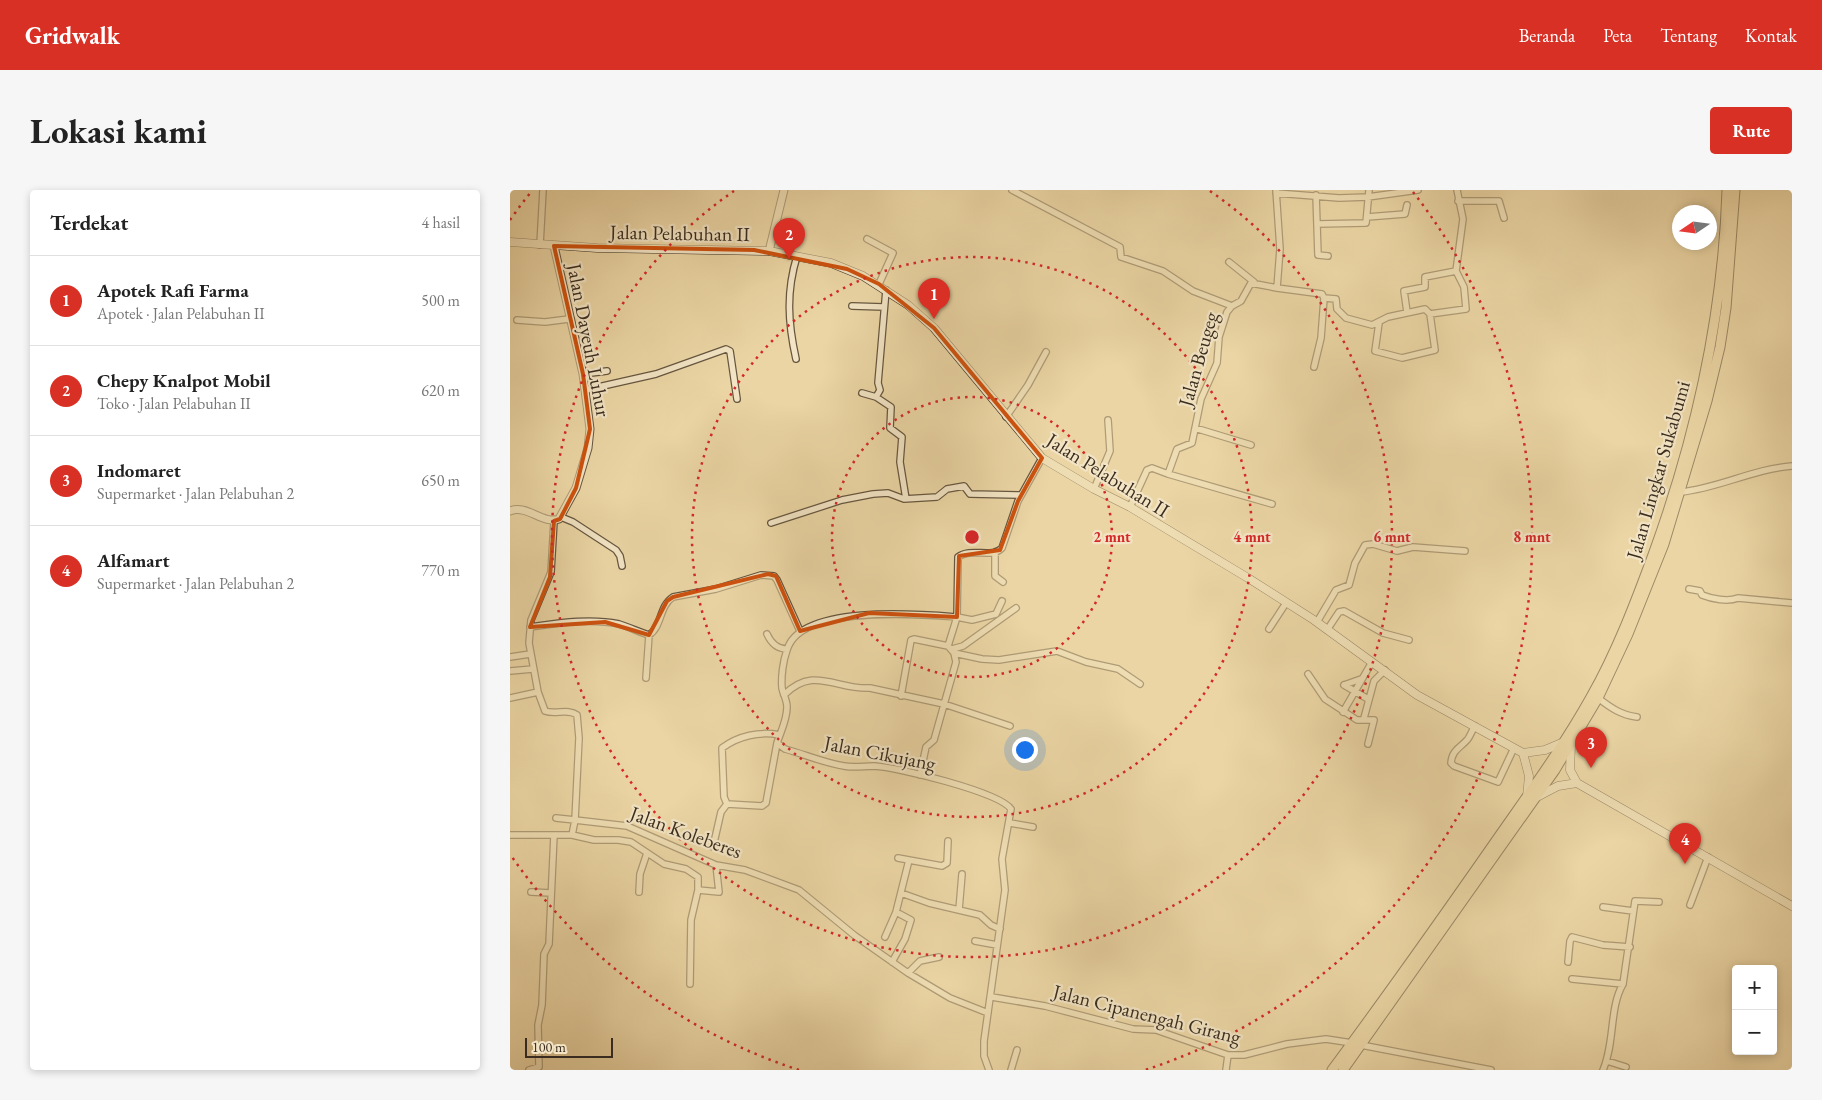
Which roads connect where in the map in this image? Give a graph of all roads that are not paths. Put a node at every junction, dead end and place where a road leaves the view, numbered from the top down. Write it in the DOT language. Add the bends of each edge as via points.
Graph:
graph roads {
  1 [pos="544,190"];
  2 [pos="784,190"];
  3 [pos="1012,190"];
  4 [pos="1418,190"];
  5 [pos="1457,190"];
  6 [pos="1728,190"];
  7 [pos="1735,190"];
  8 [pos="1276,192"];
  9 [pos="1369,193"];
  10 [pos="1316,195"];
  11 [pos="1458,201"];
  12 [pos="1406,205"];
  13 [pos="1367,217"];
  14 [pos="1504,218"];
  15 [pos="1317,224"];
  16 [pos="867,239"];
  17 [pos="510,242"];
  18 [pos="540,245"];
  19 [pos="554,246"];
  20 [pos="769,251"];
  21 [pos="798,256"];
  22 [pos="1328,256"];
  23 [pos="1229,262"];
  24 [pos="1456,271"];
  25 [pos="1254,282"];
  26 [pos="879,284"];
  27 [pos="1277,288"];
  28 [pos="886,290"];
  29 [pos="1324,298"];
  30 [pos="852,306"];
  31 [pos="1232,306"];
  32 [pos="884,308"];
  33 [pos="1407,312"];
  34 [pos="1430,314"];
  35 [pos="569,319"];
  36 [pos="516,320"];
  37 [pos="1379,323"];
  38 [pos="1046,352"];
  39 [pos="796,359"];
  40 [pos="1314,367"];
  41 [pos="607,372"];
  42 [pos="583,374"];
  43 [pos="585,390"];
  44 [pos="862,393"];
  45 [pos="876,397"];
  46 [pos="738,399"];
  47 [pos="1006,417"];
  48 [pos="1108,420"];
  49 [pos="1195,428"];
  50 [pos="1251,446"];
  51 [pos="1042,458"];
  52 [pos="1792,466"];
  53 [pos="1168,474"];
  54 [pos="1094,489"];
  55 [pos="1021,495"];
  56 [pos="1678,495"];
  57 [pos="906,499"];
  58 [pos="1272,504"];
  59 [pos="1130,507"];
  60 [pos="510,511"];
  61 [pos="558,519"];
  62 [pos="771,523"];
  63 [pos="1659,547"];
  64 [pos="1465,551"];
  65 [pos="995,552"];
  66 [pos="622,566"];
  67 [pos="1003,582"];
  68 [pos="1689,589"];
  69 [pos="1002,601"];
  70 [pos="1286,603"];
  71 [pos="1792,603"];
  72 [pos="1016,608"];
  73 [pos="957,617"];
  74 [pos="1317,622"];
  75 [pos="530,627"];
  76 [pos="803,629"];
  77 [pos="1269,629"];
  78 [pos="1327,630"];
  79 [pos="767,634"];
  80 [pos="649,635"];
  81 [pos="1409,640"];
  82 [pos="787,649"];
  83 [pos="951,649"];
  84 [pos="530,654"];
  85 [pos="510,656"];
  86 [pos="1372,662"];
  87 [pos="533,669"];
  88 [pos="1385,670"];
  89 [pos="510,671"];
  90 [pos="1308,674"];
  91 [pos="646,678"];
  92 [pos="1360,679"];
  93 [pos="1140,684"];
  94 [pos="1354,691"];
  95 [pos="538,692"];
  96 [pos="784,695"];
  97 [pos="901,696"];
  98 [pos="510,698"];
  99 [pos="1598,698"];
  100 [pos="1368,699"];
  101 [pos="944,704"];
  102 [pos="1343,712"];
  103 [pos="1637,717"];
  104 [pos="1364,718"];
  105 [pos="1010,726"];
  106 [pos="1475,726"];
  107 [pos="779,735"];
  108 [pos="776,743"];
  109 [pos="1569,743"];
  110 [pos="1368,744"];
  111 [pos="1514,748"];
  112 [pos="1523,753"];
  113 [pos="920,775"];
  114 [pos="1577,783"];
  115 [pos="1530,798"];
  116 [pos="726,804"];
  117 [pos="556,818"];
  118 [pos="575,820"];
  119 [pos="1010,823"];
  120 [pos="1033,827"];
  121 [pos="510,834"];
  122 [pos="554,835"];
  123 [pos="572,835"];
  124 [pos="948,841"];
  125 [pos="712,847"];
  126 [pos="647,852"];
  127 [pos="1708,857"];
  128 [pos="898,858"];
  129 [pos="909,860"];
  130 [pos="716,865"];
  131 [pos="962,874"];
  132 [pos="698,890"];
  133 [pos="531,892"];
  134 [pos="639,892"];
  135 [pos="551,893"];
  136 [pos="901,893"];
  137 [pos="1659,902"];
  138 [pos="1690,905"];
  139 [pos="1792,906"];
  140 [pos="1603,907"];
  141 [pos="959,910"];
  142 [pos="1633,911"];
  143 [pos="896,912"];
  144 [pos="1000,929"];
  145 [pos="885,937"];
  146 [pos="975,941"];
  147 [pos="997,945"];
  148 [pos="1630,947"];
  149 [pos="938,957"];
  150 [pos="892,962"];
  151 [pos="1568,962"];
  152 [pos="908,973"];
  153 [pos="1572,979"];
  154 [pos="690,984"];
  155 [pos="1623,984"];
  156 [pos="992,997"];
  157 [pos="988,1013"];
  158 [pos="1357,1044"];
  159 [pos="1017,1050"];
  160 [pos="1228,1055"];
  161 [pos="1607,1061"];
  162 [pos="1626,1068"];
  163 [pos="529,1070"];
  164 [pos="990,1070"];
  165 [pos="1011,1070"];
  166 [pos="1226,1070"];
  167 [pos="1332,1070"];
  168 [pos="1343,1070"];
  169 [pos="1491,1070"];
  170 [pos="1603,1070"];
  1 -- 18 [label="street"];
  2 -- 20 [label="street"];
  3 -- 31 [label="street" via="1120,247 1121,257 1163,271 1193,291"];
  4 -- 9 [label="street"];
  5 -- 11 [label="street"];
  6 -- 56 [label="main road, Jalan Lingkar Sukabumi" via="1717,306"];
  7 -- 56 [label="main road, Jalan Lingkar Sukabumi" via="1720,347"];
  8 -- 10 [label="street"];
  8 -- 27 [label="street" via="1280,249"];
  9 -- 10 [label="street" via="1339,198"];
  9 -- 13 [label="street"];
  10 -- 15 [label="street"];
  11 -- 14 [label="street" via="1499,201"];
  11 -- 24 [label="street" via="1463,223"];
  12 -- 13 [label="street" via="1405,214"];
  13 -- 15 [label="street" via="1364,224"];
  15 -- 22 [label="street" via="1318,256"];
  16 -- 26 [label="street" via="893,254"];
  17 -- 18 [label="main road, Jalan Pelabuhan II"];
  18 -- 19 [label="main road, Jalan Pelabuhan II"];
  19 -- 20 [label="main road, Jalan Pelabuhan II"];
  19 -- 35 [label="street, Jalan Dayeuh Luhur"];
  20 -- 21 [label="main road, Jalan Pelabuhan II"];
  21 -- 26 [label="main road, Jalan Pelabuhan II" via="847,269"];
  21 -- 39 [label="street" via="791,279 788,308"];
  23 -- 25 [label="street"];
  24 -- 33 [label="street" via="1425,276 1425,287 1404,291"];
  24 -- 34 [label="street" via="1464,287 1466,310"];
  25 -- 27 [label="street"];
  25 -- 31 [label="street, Jalan Beugeg" via="1247,287 1238,304"];
  26 -- 28 [label="main road, Jalan Pelabuhan II"];
  27 -- 29 [label="street" via="1322,294"];
  28 -- 32 [label="street"];
  28 -- 47 [label="main road, Jalan Pelabuhan II" via="934,328"];
  29 -- 37 [label="street" via="1337,300 1337,309 1346,318 1369,325"];
  29 -- 40 [label="street" via="1321,338"];
  30 -- 32 [label="street"];
  31 -- 49 [label="street, Jalan Beugeg" via="1220,331 1217,363 1200,399"];
  32 -- 45 [label="street" via="880,390"];
  33 -- 34 [label="street" via="1426,309"];
  33 -- 37 [label="street"];
  34 -- 37 [label="street" via="1435,350 1405,358 1375,351"];
  35 -- 36 [label="street" via="545,322"];
  35 -- 42 [label="street, Jalan Dayeuh Luhur"];
  38 -- 47 [label="street"];
  41 -- 42 [label="street"];
  42 -- 43 [label="street, Jalan Dayeuh Luhur"];
  43 -- 46 [label="street" via="656,374 726,349 730,351"];
  43 -- 61 [label="street, Jalan Dayeuh Luhur" via="590,429 588,448 576,488"];
  44 -- 45 [label="street"];
  45 -- 57 [label="street" via="891,407 890,428 902,436 900,462"];
  47 -- 51 [label="main road, Jalan Pelabuhan II"];
  48 -- 54 [label="street" via="1110,451"];
  49 -- 50 [label="street"];
  49 -- 53 [label="street, Jalan Beugeg" via="1192,443 1177,449"];
  51 -- 54 [label="main road, Jalan Pelabuhan II"];
  51 -- 55 [label="street"];
  52 -- 56 [label="street" via="1752,472"];
  53 -- 58 [label="street"];
  53 -- 59 [label="street" via="1152,468 1147,470"];
  54 -- 59 [label="main road, Jalan Pelabuhan II"];
  55 -- 57 [label="street" via="970,494 964,486 947,489 937,497"];
  55 -- 65 [label="street" via="1004,545"];
  56 -- 63 [label="main road, Jalan Lingkar Sukabumi"];
  57 -- 62 [label="street" via="888,493 873,494 842,500"];
  59 -- 70 [label="main road, Jalan Pelabuhan II"];
  60 -- 61 [label="street" via="517,508"];
  61 -- 66 [label="street" via="573,522 616,550"];
  61 -- 75 [label="street" via="550,577"];
  63 -- 99 [label="main road, Jalan Lingkar Sukabumi" via="1628,634"];
  63 -- 109 [label="main road, Jalan Lingkar Sukabumi"];
  64 -- 74 [label="street" via="1413,547 1397,551 1365,545 1348,585 1336,590"];
  65 -- 67 [label="street" via="995,575"];
  65 -- 73 [label="street" via="969,552 958,557"];
  68 -- 71 [label="street" via="1710,598"];
  69 -- 73 [label="street" via="996,614 972,620"];
  70 -- 74 [label="main road, Jalan Pelabuhan II"];
  70 -- 77 [label="street"];
  72 -- 83 [label="street" via="963,646"];
  73 -- 76 [label="street" via="869,613"];
  73 -- 83 [label="street"];
  74 -- 78 [label="main road, Jalan Pelabuhan II"];
  75 -- 80 [label="street" via="605,622"];
  75 -- 84 [label="street"];
  76 -- 80 [label="street" via="777,580 768,574 667,601"];
  76 -- 82 [label="street" via="792,638"];
  78 -- 81 [label="street" via="1339,612 1344,611 1384,633"];
  78 -- 86 [label="main road, Jalan Pelabuhan II"];
  79 -- 82 [label="street" via="778,647"];
  80 -- 91 [label="street"];
  82 -- 96 [label="street" via="782,679"];
  83 -- 93 [label="street" via="989,660 1057,651 1118,669"];
  83 -- 97 [label="street" via="914,638 911,640"];
  83 -- 101 [label="street" via="956,662"];
  84 -- 85 [label="street"];
  84 -- 87 [label="street"];
  86 -- 88 [label="main road, Jalan Pelabuhan II"];
  86 -- 92 [label="street"];
  87 -- 89 [label="street"];
  87 -- 95 [label="street"];
  88 -- 100 [label="street" via="1374,681"];
  88 -- 106 [label="main road, Jalan Pelabuhan II" via="1417,695"];
  90 -- 102 [label="street" via="1321,695"];
  92 -- 94 [label="street"];
  92 -- 94 [label="street" via="1344,684"];
  94 -- 100 [label="street"];
  94 -- 102 [label="street"];
  95 -- 98 [label="street"];
  95 -- 118 [label="street" via="547,712 570,711 577,715"];
  96 -- 97 [label="street" via="799,683 833,680"];
  96 -- 107 [label="street" via="787,707"];
  97 -- 101 [label="street"];
  99 -- 103 [label="street" via="1625,716"];
  99 -- 109 [label="main road, Jalan Lingkar Sukabumi"];
  100 -- 104 [label="street"];
  101 -- 105 [label="street"];
  101 -- 113 [label="street" via="934,740 926,747"];
  102 -- 104 [label="street" via="1357,720"];
  104 -- 110 [label="street" via="1374,721"];
  106 -- 111 [label="main road, Jalan Pelabuhan II"];
  106 -- 111 [label="street" via="1452,757 1454,766 1498,782"];
  107 -- 108 [label="street"];
  107 -- 116 [label="street" via="755,734 722,748"];
  108 -- 113 [label="street, Jalan Cikujang" via="844,766 874,766"];
  108 -- 116 [label="street" via="764,805"];
  109 -- 112 [label="main road"];
  109 -- 114 [label="main road" via="1570,770"];
  109 -- 115 [label="main road"];
  111 -- 112 [label="main road, Jalan Pelabuhan II"];
  112 -- 115 [label="main road"];
  113 -- 119 [label="street, Jalan Cikujang" via="1005,802 1011,809"];
  114 -- 115 [label="main road" via="1558,786"];
  114 -- 127 [label="main road"];
  115 -- 158 [label="main road"];
  116 -- 125 [label="street"];
  117 -- 118 [label="street, Jalan Koleberes"];
  118 -- 123 [label="street"];
  118 -- 130 [label="street, Jalan Koleberes" via="627,826"];
  119 -- 120 [label="street"];
  119 -- 144 [label="street, Jalan Cikujang" via="1002,860 1005,890"];
  121 -- 122 [label="street"];
  122 -- 123 [label="street"];
  122 -- 135 [label="street"];
  123 -- 126 [label="street" via="594,840 622,840"];
  124 -- 129 [label="street" via="947,863 942,866"];
  126 -- 132 [label="street" via="664,864 686,869 697,876"];
  126 -- 134 [label="street" via="640,874"];
  127 -- 138 [label="street"];
  127 -- 139 [label="main road"];
  128 -- 129 [label="street"];
  129 -- 136 [label="street"];
  130 -- 132 [label="street" via="719,892"];
  130 -- 150 [label="street, Jalan Koleberes" via="745,870 799,890"];
  131 -- 141 [label="street"];
  132 -- 154 [label="street" via="691,920"];
  133 -- 135 [label="street"];
  135 -- 163 [label="street" via="549,944 544,954 538,1026 539,1067"];
  136 -- 141 [label="street"];
  136 -- 143 [label="street"];
  137 -- 142 [label="street" via="1635,901"];
  140 -- 142 [label="street"];
  141 -- 144 [label="street" via="984,916 991,925"];
  142 -- 148 [label="street"];
  143 -- 145 [label="street"];
  143 -- 150 [label="street" via="911,920"];
  144 -- 147 [label="street, Jalan Cikujang"];
  146 -- 147 [label="street"];
  147 -- 156 [label="street, Jalan Cikujang"];
  148 -- 151 [label="street" via="1603,945 1572,937"];
  148 -- 155 [label="street"];
  149 -- 152 [label="street" via="920,961"];
  150 -- 152 [label="street, Jalan Koleberes"];
  152 -- 157 [label="street, Jalan Koleberes" via="945,996"];
  153 -- 155 [label="street"];
  155 -- 161 [label="street" via="1617,998"];
  156 -- 157 [label="street, Jalan Cikujang"];
  156 -- 160 [label="street, Jalan Cipanengah Girang" via="1045,1006 1134,1029 1156,1030"];
  157 -- 164 [label="street, Jalan Cikujang" via="984,1052"];
  158 -- 160 [label="street, Jalan Cipanengah Girang" via="1326,1039 1287,1044 1244,1055"];
  158 -- 167 [label="main road"];
  158 -- 168 [label="main road"];
  158 -- 169 [label="street, Jalan Cipanengah Girang"];
  159 -- 165 [label="street"];
  160 -- 166 [label="street"];
  161 -- 162 [label="street"];
  161 -- 170 [label="street"];
}
